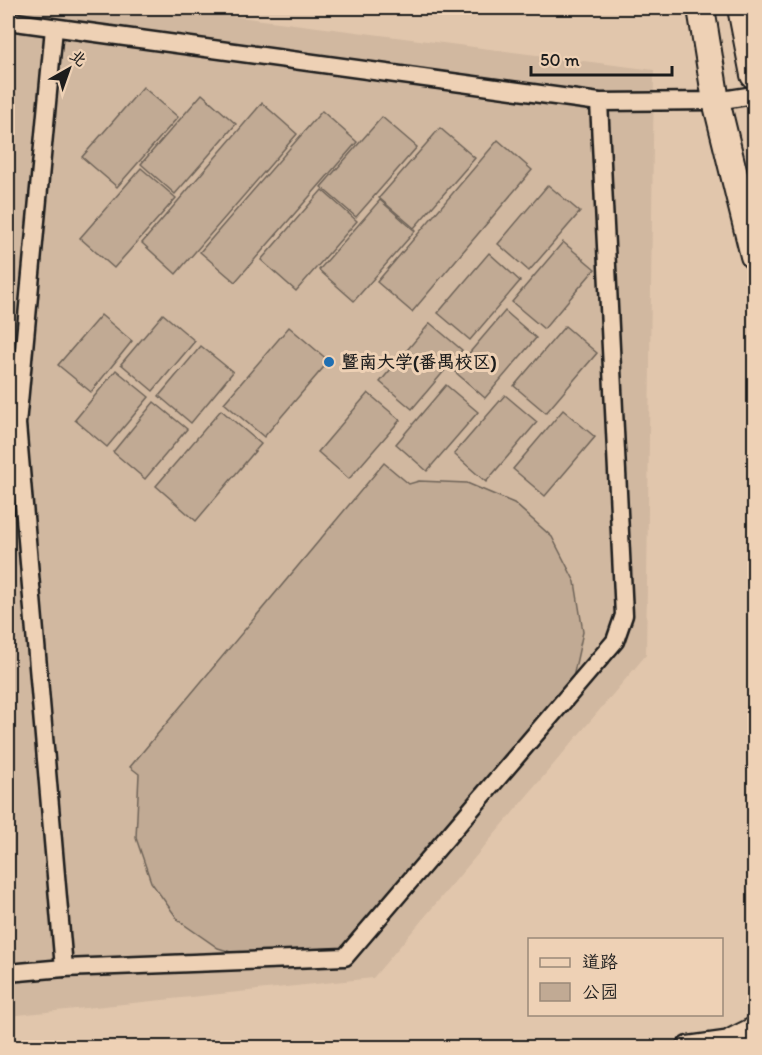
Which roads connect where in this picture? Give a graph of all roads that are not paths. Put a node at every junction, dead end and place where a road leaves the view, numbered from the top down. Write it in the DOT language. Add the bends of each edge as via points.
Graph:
graph roads {
  1 [pos="700,8"];
  2 [pos="741,8"];
  3 [pos="8,21"];
  4 [pos="54,28"];
  5 [pos="754,75"];
  6 [pos="754,95"];
  7 [pos="716,101"];
  8 [pos="598,102"];
  9 [pos="754,256"];
  10 [pos="64,968"];
  11 [pos="8,973"];
  12 [pos="745,1040"];
  13 [pos="688,1047"];
  1 -- 7 [label="main road"];
  2 -- 5 [label="main road"];
  3 -- 4 [label="street"];
  4 -- 8 [label="street"];
  4 -- 10 [label="street" via="17,424"];
  6 -- 7 [label="street"];
  7 -- 8 [label="street"];
  7 -- 9 [label="main road"];
  8 -- 10 [label="street" via="624,615 615,641 345,957"];
  10 -- 11 [label="street"];
  12 -- 13 [label="main road"];
}
